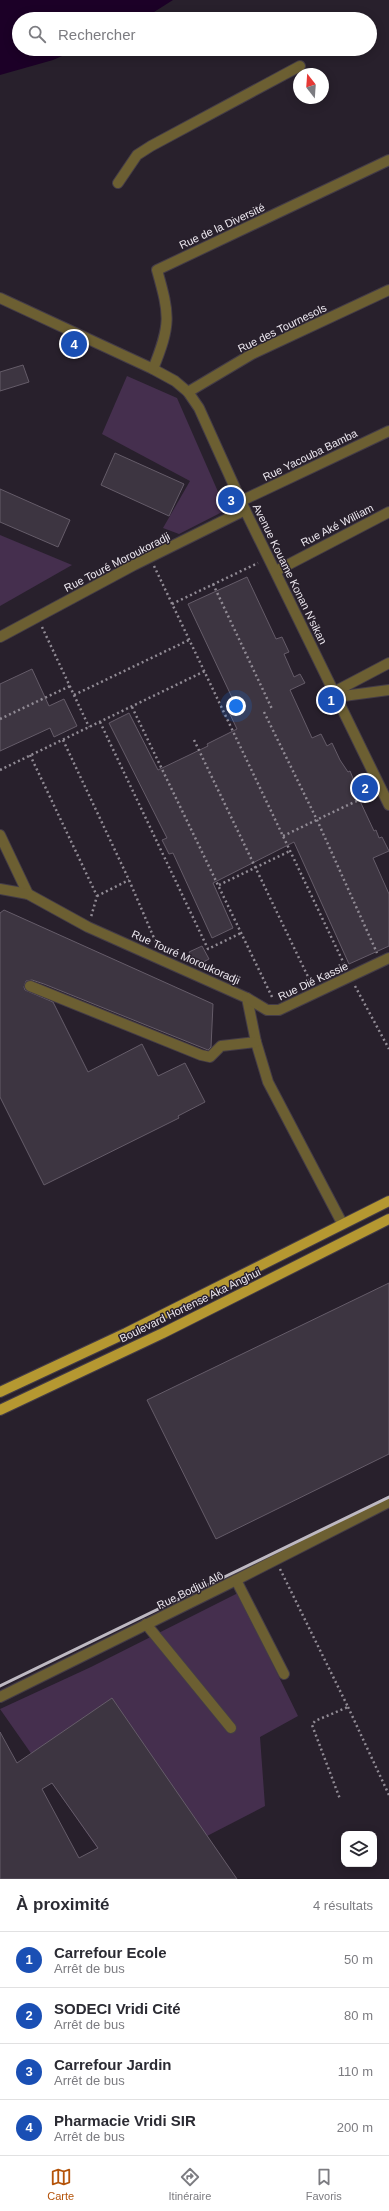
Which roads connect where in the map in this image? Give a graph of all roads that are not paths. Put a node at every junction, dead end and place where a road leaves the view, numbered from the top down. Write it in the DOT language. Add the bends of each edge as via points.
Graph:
graph roads {
  1 [pos="300,66"];
  2 [pos="389,160"];
  3 [pos="118,183"];
  4 [pos="389,290"];
  5 [pos="0,298"];
  6 [pos="153,369"];
  7 [pos="188,392"];
  8 [pos="389,430"];
  9 [pos="243,506"];
  10 [pos="389,512"];
  11 [pos="276,570"];
  12 [pos="0,637"];
  13 [pos="389,662"];
  14 [pos="389,690"];
  15 [pos="335,694"];
  16 [pos="389,805"];
  17 [pos="0,835"];
  18 [pos="0,890"];
  19 [pos="28,894"];
  20 [pos="386,959"];
  21 [pos="30,986"];
  22 [pos="248,998"];
  23 [pos="256,1042"];
  24 [pos="389,1201"];
  25 [pos="389,1219"];
  26 [pos="342,1223"];
  27 [pos="0,1392"];
  28 [pos="0,1410"];
  29 [pos="389,1502"];
  30 [pos="236,1580"];
  31 [pos="146,1624"];
  32 [pos="284,1674"];
  33 [pos="0,1697"];
  34 [pos="231,1728"];
  1 -- 3 [label="street" via="151,146 137,155"];
  2 -- 6 [label="street, Rue de la Diversité" via="157,270 166,303 167,324 164,341"];
  4 -- 7 [label="street, Rue des Tournesols" via="252,354"];
  5 -- 6 [label="street, Avenue Kouame Konan N'sikan"];
  6 -- 7 [label="street, Avenue Kouame Konan N'sikan" via="175,381"];
  7 -- 9 [label="street, Avenue Kouame Konan N'sikan" via="200,408"];
  8 -- 9 [label="street, Rue Yacouba Bamba"];
  9 -- 11 [label="street, Avenue Kouame Konan N'sikan"];
  9 -- 12 [label="street, Rue Touré Moroukoradji"];
  10 -- 11 [label="street, Rue Aké William"];
  11 -- 15 [label="street, Avenue Kouame Konan N'sikan"];
  13 -- 15 [label="street"];
  14 -- 15 [label="street"];
  15 -- 16 [label="street, Avenue Kouame Konan N'sikan"];
  17 -- 19 [label="street"];
  18 -- 19 [label="street, Rue Touré Moroukoradji"];
  19 -- 22 [label="street, Rue Touré Moroukoradji" via="88,927"];
  20 -- 22 [label="street, Rue Dié Kassie" via="279,1010 268,1010"];
  21 -- 23 [label="street" via="210,1057 221,1046"];
  22 -- 23 [label="street, Rue Touré Moroukoradji"];
  23 -- 26 [label="street, Rue Touré Moroukoradji" via="268,1082"];
  24 -- 26 [label="main road, Boulevard Hortense Aka Anghui"];
  25 -- 28 [label="main road, Boulevard Hortense Aka Anghui" via="163,1333"];
  26 -- 27 [label="main road, Boulevard Hortense Aka Anghui" via="126,1333"];
  29 -- 30 [label="street, Rue Bodjui Alô"];
  30 -- 31 [label="street, Rue Bodjui Alô"];
  30 -- 32 [label="street"];
  31 -- 33 [label="street, Rue Bodjui Alô"];
  31 -- 34 [label="street"];
}
